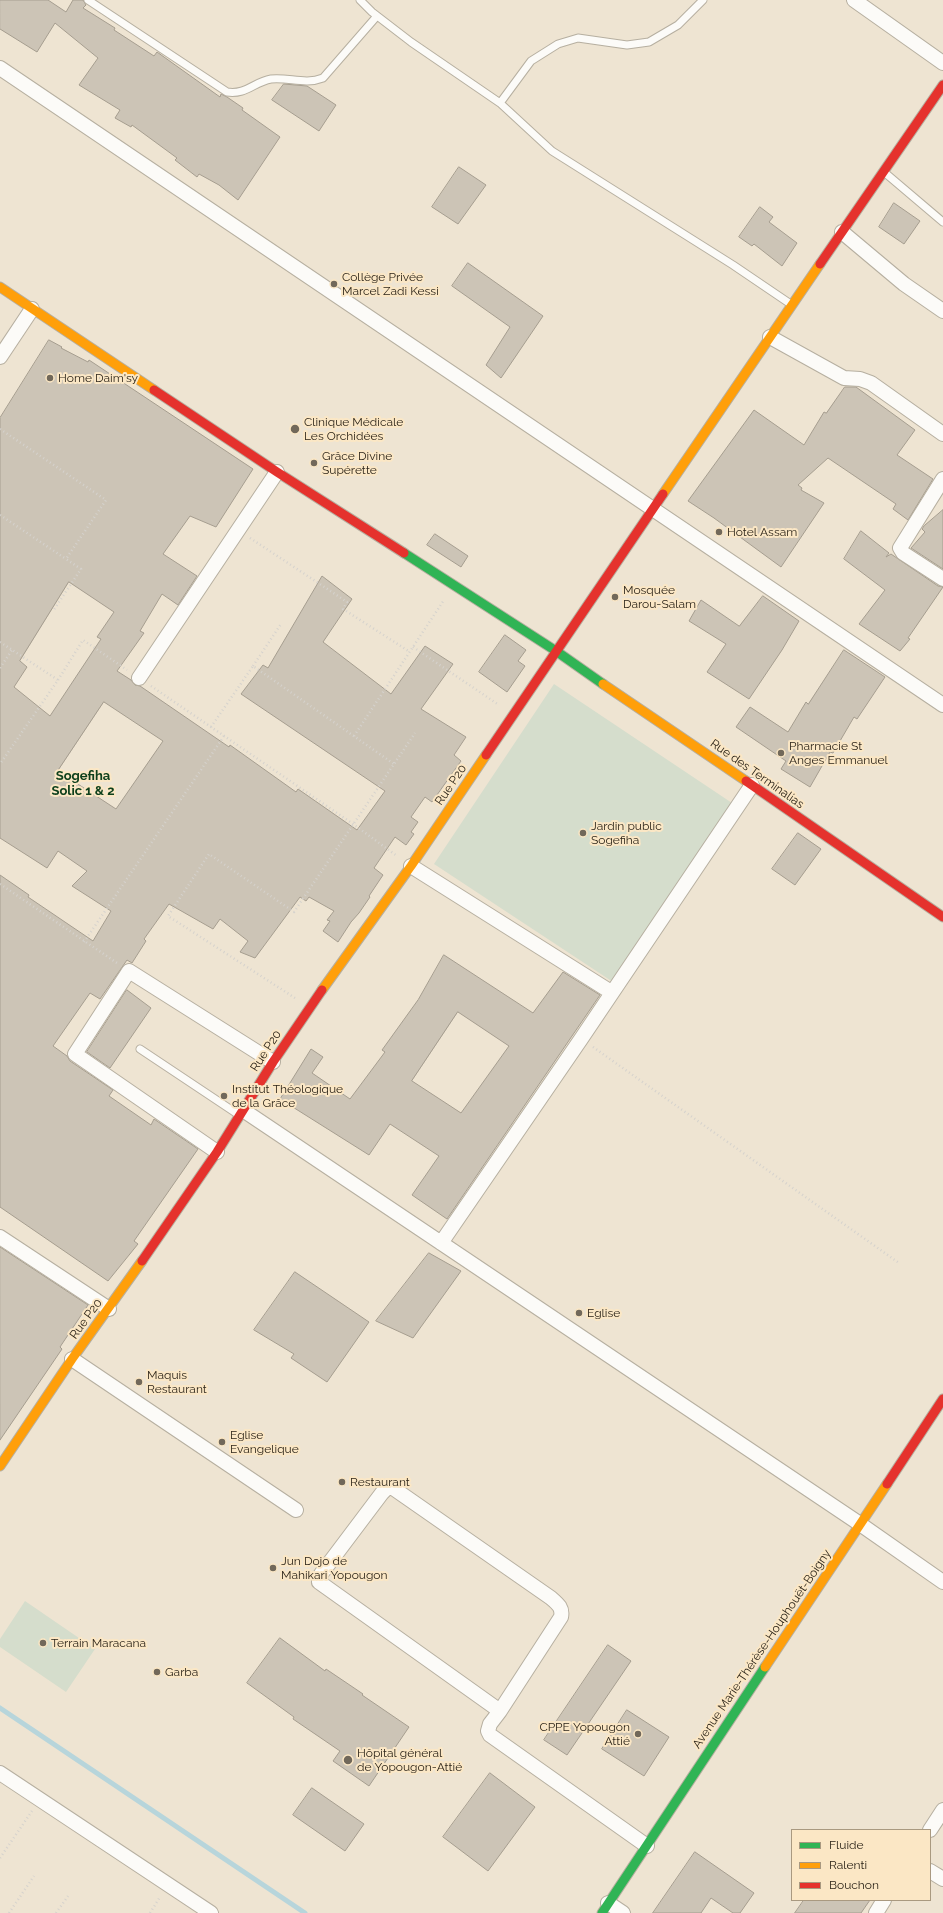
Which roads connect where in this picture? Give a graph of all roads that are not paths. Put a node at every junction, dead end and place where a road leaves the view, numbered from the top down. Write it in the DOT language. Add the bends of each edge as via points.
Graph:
graph roads {
  1 [pos="88,0"];
  2 [pos="360,0"];
  3 [pos="703,0"];
  4 [pos="854,0"];
  5 [pos="377,16"];
  6 [pos="943,64"];
  7 [pos="0,68"];
  8 [pos="943,85"];
  9 [pos="500,103"];
  10 [pos="884,172"];
  11 [pos="943,222"];
  12 [pos="842,232"];
  13 [pos="0,287"];
  14 [pos="792,306"];
  15 [pos="32,309"];
  16 [pos="943,311"];
  17 [pos="770,338"];
  18 [pos="0,357"];
  19 [pos="943,434"];
  20 [pos="276,472"];
  21 [pos="943,479"];
  22 [pos="653,508"];
  23 [pos="943,579"];
  24 [pos="556,651"];
  25 [pos="139,678"];
  26 [pos="943,705"];
  27 [pos="752,785"];
  28 [pos="411,866"];
  29 [pos="943,918"];
  30 [pos="611,992"];
  31 [pos="140,1049"];
  32 [pos="273,1062"];
  33 [pos="241,1113"];
  34 [pos="217,1152"];
  35 [pos="0,1237"];
  36 [pos="441,1243"];
  37 [pos="109,1309"];
  38 [pos="72,1359"];
  39 [pos="943,1399"];
  40 [pos="0,1466"];
  41 [pos="296,1510"];
  42 [pos="860,1524"];
  43 [pos="943,1582"];
  44 [pos="500,1711"];
  45 [pos="0,1772"];
  46 [pos="943,1810"];
  47 [pos="931,1829"];
  48 [pos="647,1846"];
  49 [pos="931,1872"];
  50 [pos="943,1879"];
  51 [pos="883,1901"];
  52 [pos="605,1908"];
  53 [pos="211,1913"];
  54 [pos="623,1913"];
  55 [pos="876,1913"];
  1 -- 5 [label="lane" via="227,92 237,94 270,80 313,82 323,78"];
  2 -- 5 [label="lane"];
  3 -- 9 [label="lane" via="678,25 649,42 627,46 578,38 558,44 531,61"];
  4 -- 6 [label="street"];
  5 -- 9 [label="lane"];
  7 -- 22 [label="street"];
  8 -- 10 [label="street, Rue P20"];
  9 -- 14 [label="lane" via="552,151"];
  10 -- 11 [label="lane"];
  10 -- 12 [label="street, Rue P20"];
  12 -- 14 [label="street, Rue P20"];
  12 -- 16 [label="street" via="904,284"];
  13 -- 15 [label="street, Rue des Terminalias"];
  14 -- 17 [label="street, Rue P20"];
  15 -- 18 [label="street"];
  15 -- 20 [label="street, Rue des Terminalias"];
  17 -- 19 [label="street" via="844,378 860,379 870,383"];
  17 -- 22 [label="street, Rue P20"];
  20 -- 24 [label="street, Rue des Terminalias"];
  20 -- 25 [label="street"];
  21 -- 23 [label="street" via="900,548 903,553"];
  22 -- 24 [label="street, Rue P20"];
  22 -- 26 [label="street"];
  24 -- 27 [label="street, Rue des Terminalias"];
  24 -- 28 [label="street, Rue P20"];
  27 -- 29 [label="street, Rue des Terminalias"];
  27 -- 30 [label="street"];
  28 -- 30 [label="street"];
  28 -- 32 [label="street, Rue P20"];
  30 -- 36 [label="street"];
  31 -- 33 [label="lane"];
  32 -- 33 [label="street, Rue P20"];
  32 -- 34 [label="street" via="129,971 75,1054"];
  33 -- 34 [label="street, Rue P20"];
  33 -- 36 [label="street"];
  34 -- 37 [label="street, Rue P20"];
  35 -- 37 [label="street"];
  36 -- 42 [label="street"];
  37 -- 38 [label="street, Rue P20"];
  38 -- 40 [label="street, Rue P20"];
  38 -- 41 [label="street"];
  39 -- 42 [label="street, Avenue Marie-Thérèse-Houphouët-Boigny"];
  42 -- 43 [label="street"];
  42 -- 48 [label="street, Avenue Marie-Thérèse-Houphouët-Boigny"];
  44 -- 44 [label="street" via="319,1582 321,1574 387,1488 393,1488 559,1605 561,1617"];
  44 -- 48 [label="street" via="488,1728 490,1735"];
  45 -- 53 [label="street"];
  46 -- 47 [label="street"];
  48 -- 52 [label="street, Avenue Marie-Thérèse-Houphouët-Boigny"];
  49 -- 50 [label="street"];
  51 -- 55 [label="street"];
  52 -- 54 [label="street"];
}
